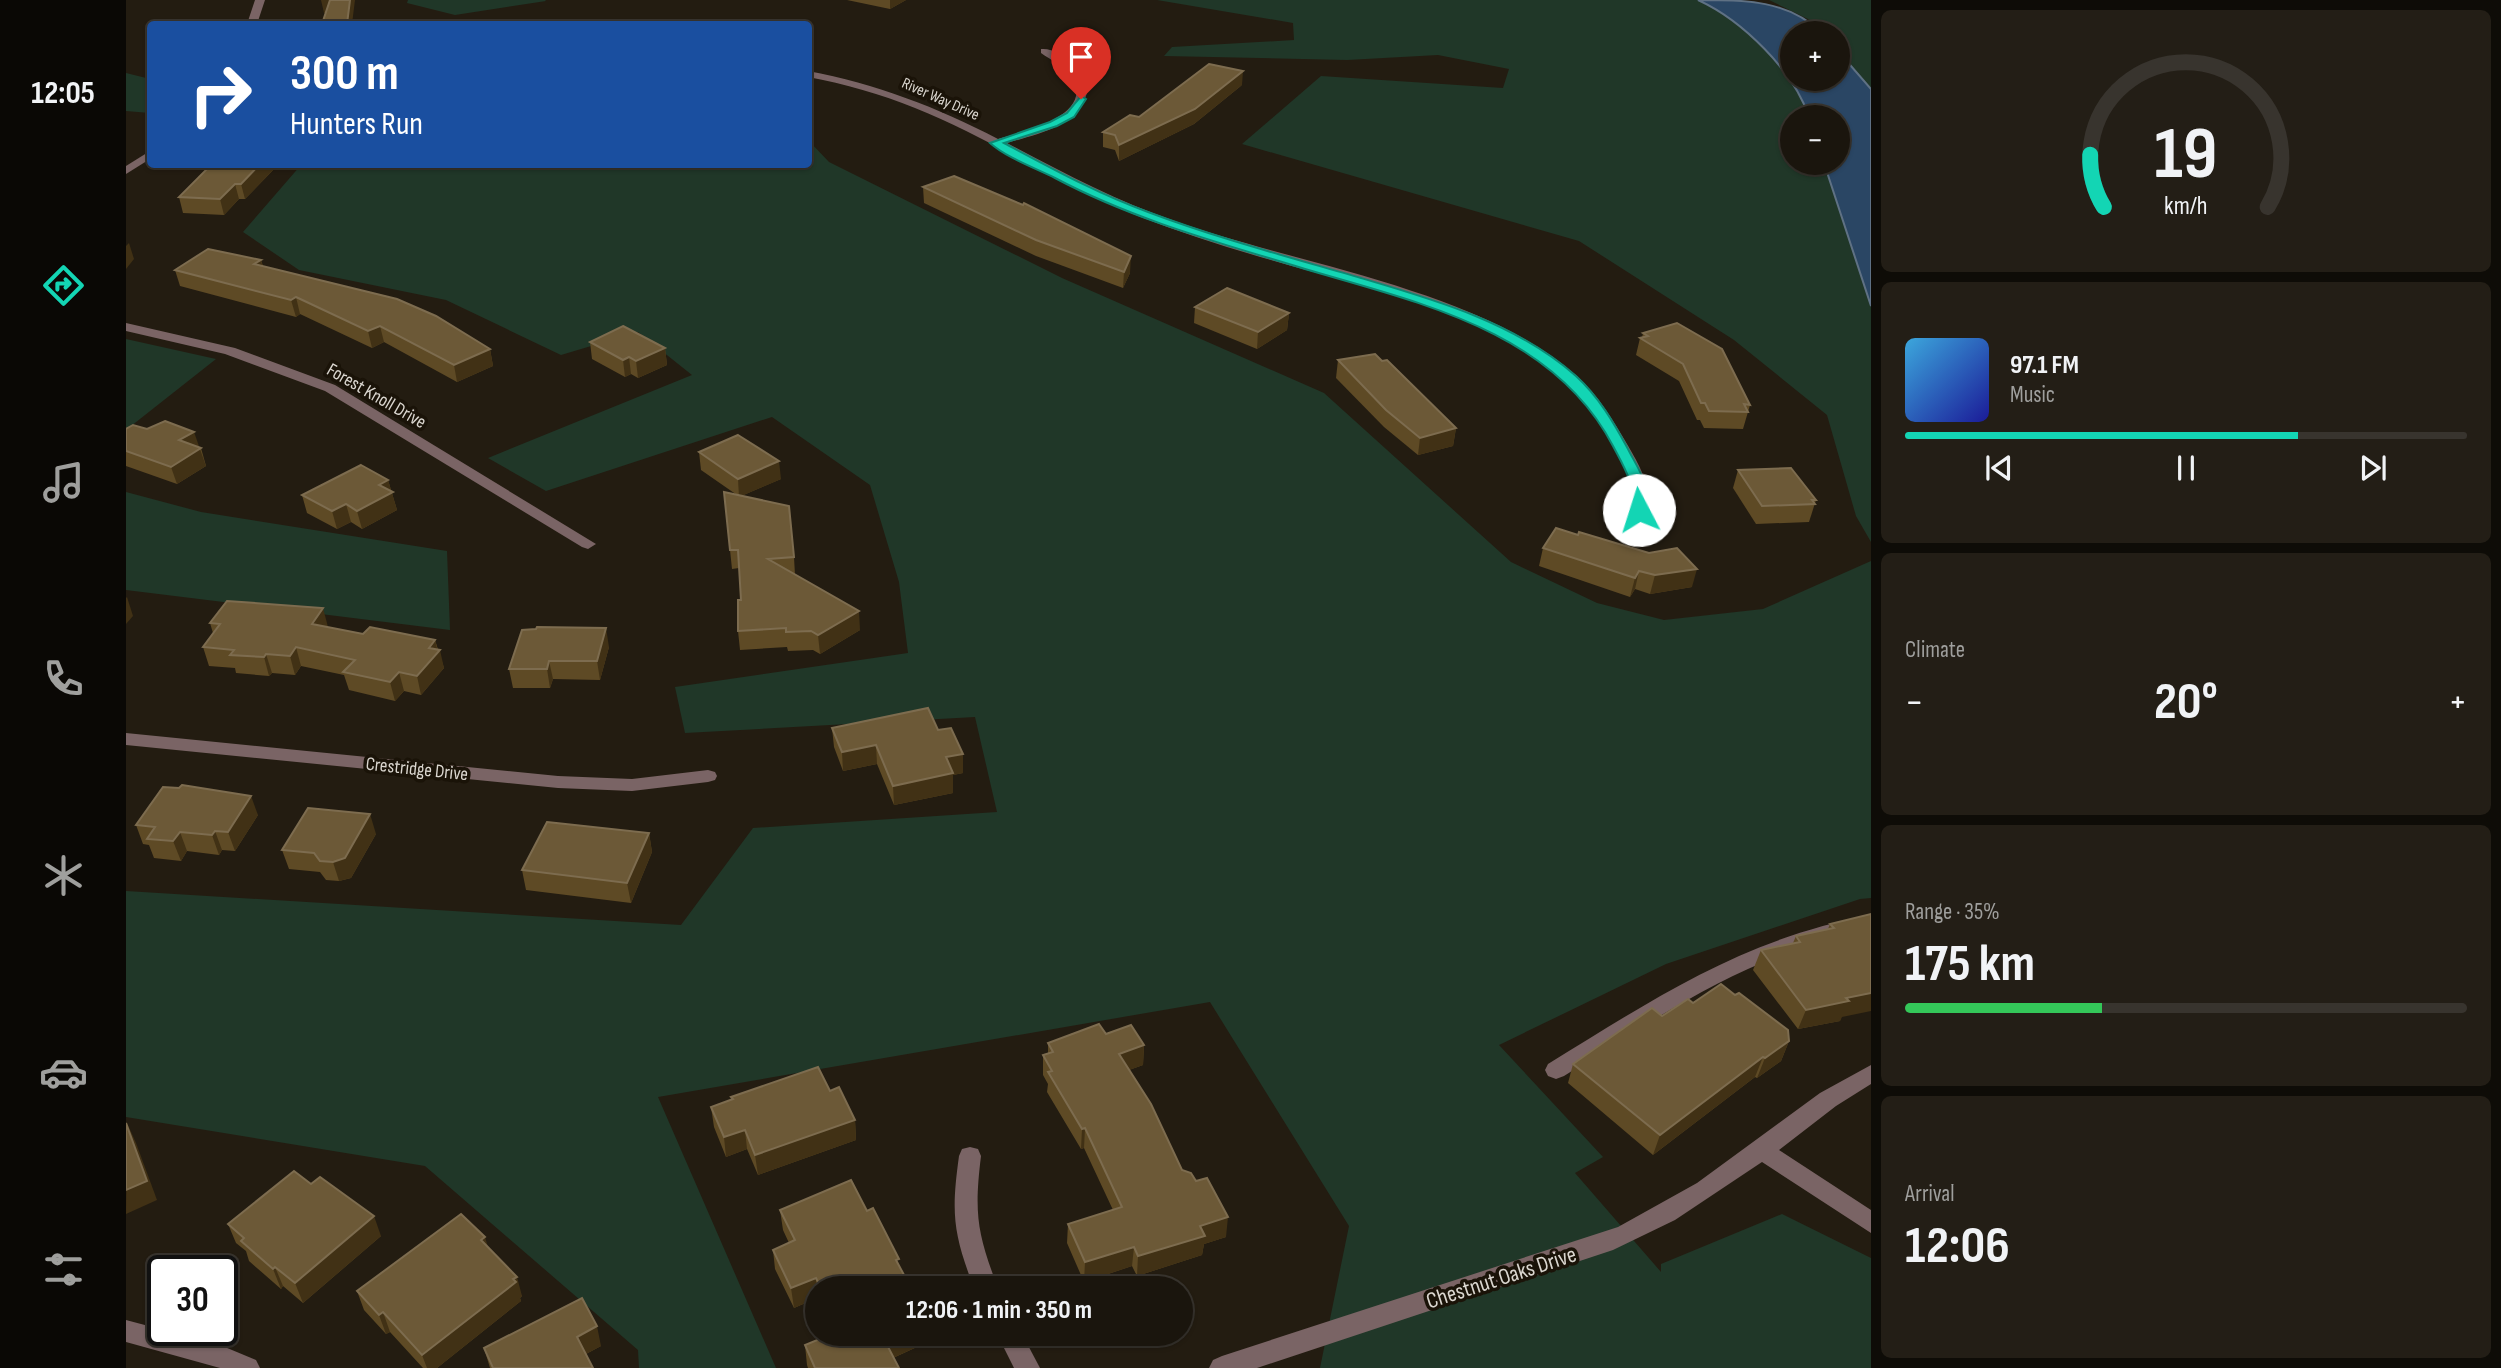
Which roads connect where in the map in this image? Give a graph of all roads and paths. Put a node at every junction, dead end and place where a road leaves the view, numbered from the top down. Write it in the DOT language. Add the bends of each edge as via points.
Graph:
graph roads {
  1 [pos="260,0"];
  2 [pos="253,21"];
  3 [pos="1045,51"];
  4 [pos="812,75"];
  5 [pos="995,143"];
  6 [pos="147,156"];
  7 [pos="126,171"];
  8 [pos="126,327"];
  9 [pos="1639,510"];
  10 [pos="588,544"];
  11 [pos="126,738"];
  12 [pos="708,776"];
  13 [pos="1871,922"];
  14 [pos="1556,1070"];
  15 [pos="1871,1074"];
  16 [pos="1762,1150"];
  17 [pos="970,1156"];
  18 [pos="1871,1223"];
  19 [pos="981,1276"];
  20 [pos="126,1331"];
  21 [pos="1015,1346"];
  22 [pos="247,1368"];
  23 [pos="1027,1368"];
  24 [pos="1222,1368"];
  1 -- 2 [label="street"];
  3 -- 5 [label="street" via="1078,79 1081,99 1077,108 1054,124"];
  4 -- 5 [label="street, River Way Drive" via="902,98"];
  5 -- 9 [label="street, River Way Drive" via="1141,213 1421,300 1474,319 1520,343 1572,379 1604,417 1637,479"];
  6 -- 7 [label="street"];
  8 -- 10 [label="street, Forest Knoll Drive" via="249,356 307,377"];
  11 -- 12 [label="street, Crestridge Drive" via="558,782 632,785"];
  13 -- 14 [label="street" via="1797,937 1739,962"];
  15 -- 16 [label="street, Chestnut Oaks Drive" via="1849,1084"];
  16 -- 18 [label="street"];
  16 -- 24 [label="street, Chestnut Oaks Drive" via="1698,1196 1605,1243"];
  17 -- 19 [label="street" via="964,1202 969,1244"];
  20 -- 22 [label="street" via="220,1356"];
  21 -- 23 [label="street"];
}
